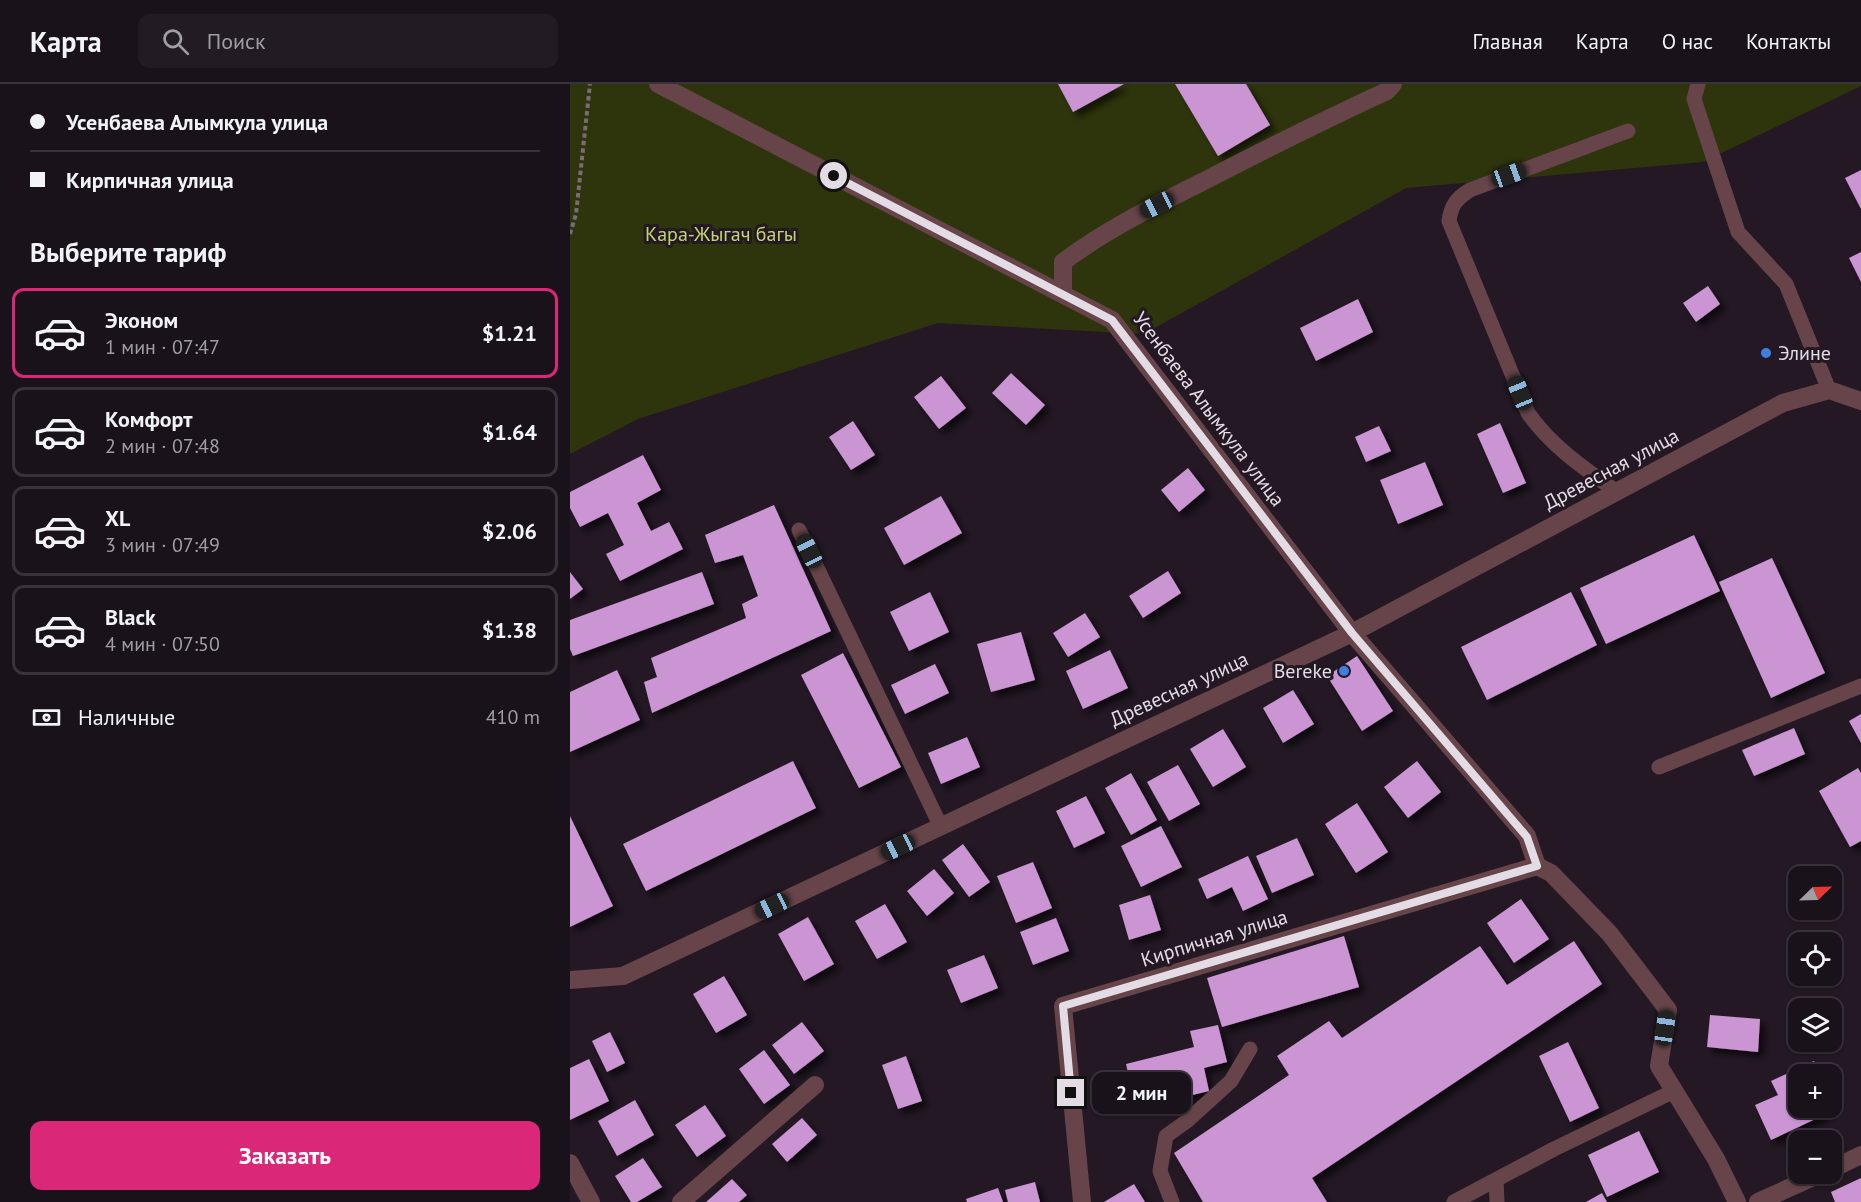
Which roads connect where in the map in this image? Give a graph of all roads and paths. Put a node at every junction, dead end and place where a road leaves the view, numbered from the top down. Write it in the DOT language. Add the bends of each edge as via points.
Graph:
graph roads {
  1 [pos="590,84"];
  2 [pos="658,84"];
  3 [pos="1393,84"];
  4 [pos="1698,84"];
  5 [pos="1628,131"];
  6 [pos="570,234"];
  7 [pos="1063,294"];
  8 [pos="1829,390"];
  9 [pos="1861,401"];
  10 [pos="1617,492"];
  11 [pos="798,530"];
  12 [pos="1352,633"];
  13 [pos="1861,686"];
  14 [pos="1659,767"];
  15 [pos="941,827"];
  16 [pos="1537,866"];
  17 [pos="570,980"];
  18 [pos="1250,1049"];
  19 [pos="815,1085"];
  20 [pos="1674,1091"];
  21 [pos="1861,1155"];
  22 [pos="570,1163"];
  23 [pos="1842,1164"];
  24 [pos="1496,1180"];
  25 [pos="1798,1184"];
  26 [pos="591,1202"];
  27 [pos="681,1202"];
  28 [pos="1082,1202"];
  29 [pos="1172,1202"];
  30 [pos="1454,1202"];
  31 [pos="1497,1202"];
  32 [pos="1737,1202"];
  33 [pos="1758,1202"];
  1 -- 6 [label="path" via="576,214"];
  2 -- 7 [label="street, Усенбаева Алымкула улица"];
  3 -- 7 [label="street" via="1387,91 1114,226 1063,262"];
  4 -- 8 [label="lane" via="1694,99 1738,232 1786,284"];
  5 -- 10 [label="lane" via="1470,190 1455,200 1449,221 1528,413 1558,449"];
  7 -- 12 [label="street, Усенбаева Алымкула улица" via="1112,320"];
  8 -- 9 [label="street"];
  8 -- 10 [label="street, Древесная улица" via="1783,403"];
  10 -- 12 [label="street, Древесная улица"];
  11 -- 15 [label="lane"];
  12 -- 15 [label="street, Древесная улица"];
  12 -- 16 [label="street, Усенбаева Алымкула улица" via="1527,837"];
  13 -- 14 [label="lane"];
  15 -- 17 [label="street, Древесная улица" via="623,976"];
  16 -- 20 [label="street" via="1551,873 1610,934 1668,1010 1659,1066"];
  16 -- 28 [label="street, Кирпичная улица" via="1063,1006"];
  18 -- 29 [label="lane" via="1231,1081 1166,1136 1160,1171"];
  19 -- 27 [label="street"];
  20 -- 24 [label="lane"];
  20 -- 32 [label="street"];
  21 -- 23 [label="street"];
  22 -- 26 [label="street"];
  24 -- 30 [label="lane"];
  24 -- 31 [label="lane"];
  25 -- 33 [label="street"];
}
